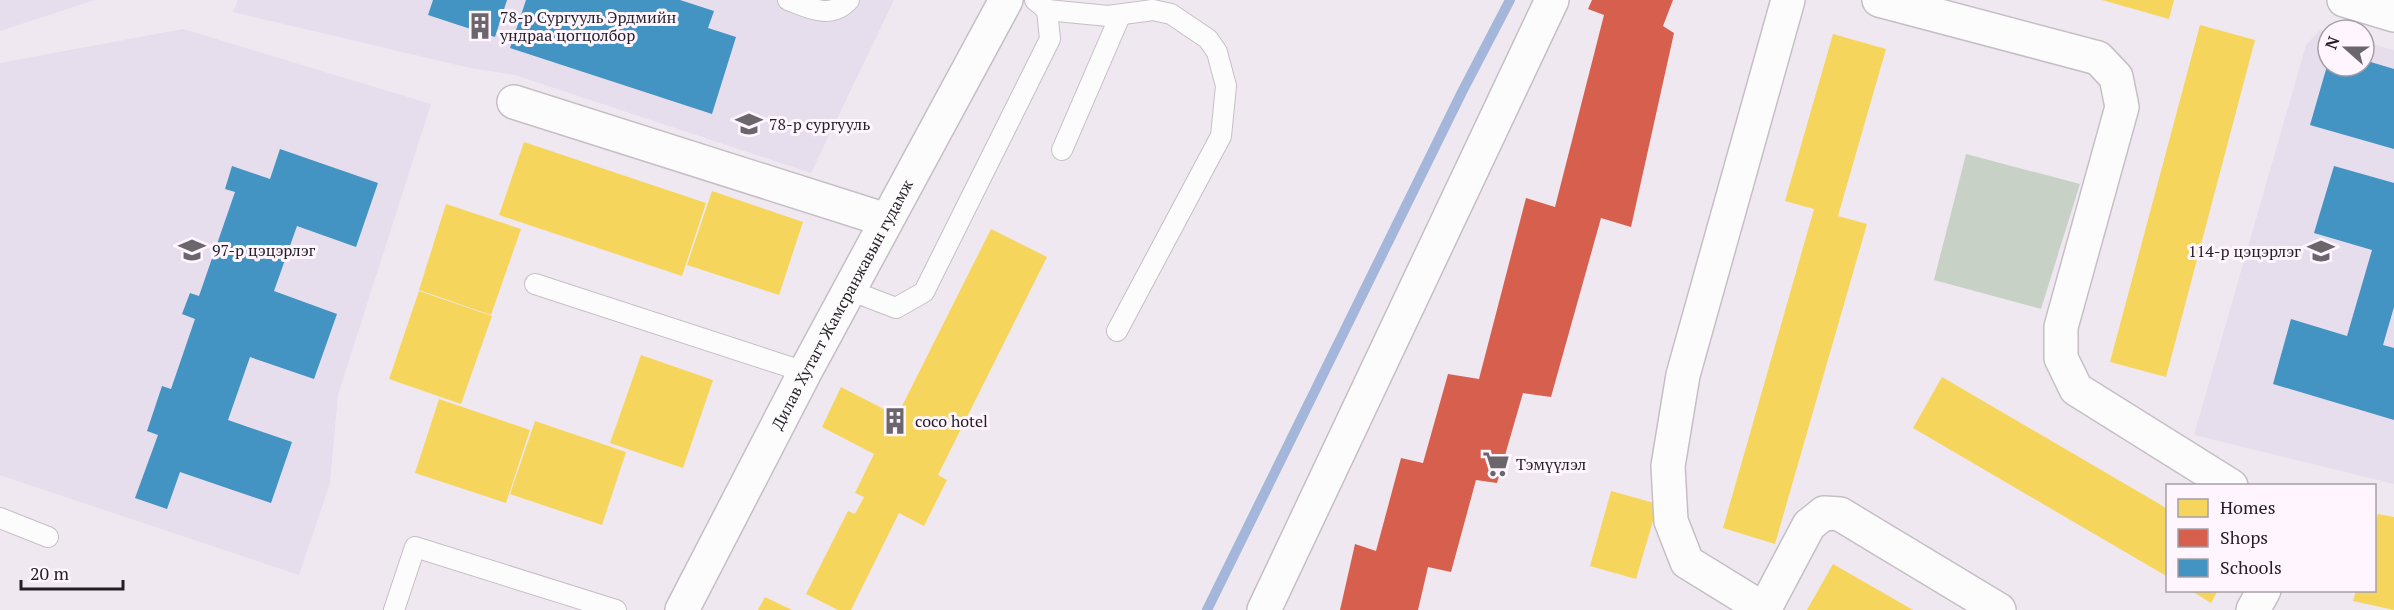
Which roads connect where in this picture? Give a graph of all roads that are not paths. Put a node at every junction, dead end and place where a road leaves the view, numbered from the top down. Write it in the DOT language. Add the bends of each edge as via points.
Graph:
graph roads {
  1 [pos="788,0"];
  2 [pos="849,0"];
  3 [pos="1006,0"];
  4 [pos="1552,0"];
  5 [pos="1788,0"];
  6 [pos="1879,0"];
  7 [pos="2344,0"];
  8 [pos="1041,5"];
  9 [pos="2394,15"];
  10 [pos="1120,16"];
  11 [pos="514,102"];
  12 [pos="1062,150"];
  13 [pos="886,220"];
  14 [pos="535,284"];
  15 [pos="849,290"];
  16 [pos="1117,331"];
  17 [pos="805,372"];
  18 [pos="2228,484"];
  19 [pos="0,518"];
  20 [pos="48,537"];
  21 [pos="394,610"];
  22 [pos="616,610"];
  23 [pos="682,610"];
  24 [pos="1264,610"];
  25 [pos="1764,610"];
  26 [pos="2000,610"];
  1 -- 2 [label="lane" via="819,12 842,8"];
  3 -- 13 [label="street, Дилав Хутагт Жамсранжавын гудамж"];
  4 -- 24 [label="street"];
  5 -- 25 [label="street" via="1683,375 1668,466 1671,521 1687,561"];
  6 -- 18 [label="street" via="2098,58 2116,77 2122,106 2061,327 2061,358 2076,389"];
  7 -- 9 [label="street"];
  8 -- 10 [label="lane"];
  8 -- 15 [label="lane" via="1050,39 924,292 896,308"];
  10 -- 12 [label="lane"];
  10 -- 16 [label="lane" via="1153,10 1172,15 1208,39 1217,52 1226,86 1221,135"];
  11 -- 13 [label="street"];
  13 -- 15 [label="street, Дилав Хутагт Жамсранжавын гудамж"];
  14 -- 17 [label="lane"];
  15 -- 17 [label="street, Дилав Хутагт Жамсранжавын гудамж"];
  17 -- 23 [label="street, Дилав Хутагт Жамсранжавын гудамж"];
  19 -- 20 [label="lane"];
  21 -- 22 [label="lane" via="415,547"];
  25 -- 26 [label="street" via="1809,525 1824,513 1840,514"];
}
